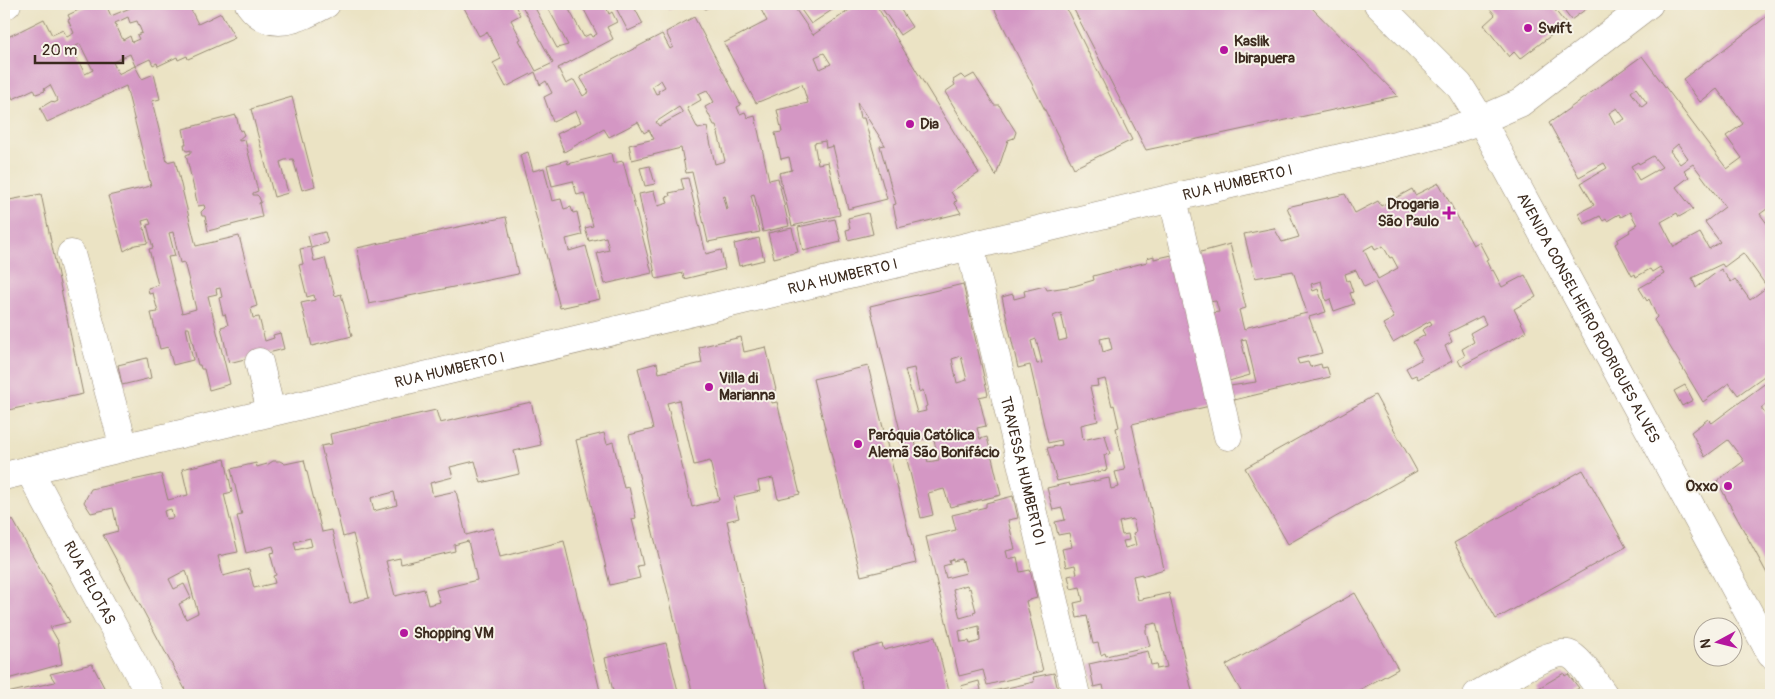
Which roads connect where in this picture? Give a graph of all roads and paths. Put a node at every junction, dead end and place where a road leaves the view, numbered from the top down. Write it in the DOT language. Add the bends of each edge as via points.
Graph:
graph roads {
  1 [pos="249,4"];
  2 [pos="326,4"];
  3 [pos="1378,4"];
  4 [pos="1649,4"];
  5 [pos="1480,120"];
  6 [pos="1173,199"];
  7 [pos="970,247"];
  8 [pos="71,254"];
  9 [pos="259,362"];
  10 [pos="271,412"];
  11 [pos="1228,436"];
  12 [pos="124,447"];
  13 [pos="16,473"];
  14 [pos="1771,654"];
  15 [pos="150,695"];
  16 [pos="1076,695"];
  17 [pos="1477,695"];
  18 [pos="1604,695"];
  1 -- 2 [label="street" via="263,18 276,21 297,17"];
  3 -- 5 [label="street, AVENIDA CONSELHEIRO RODRIGUES ALVES" via="1459,85"];
  4 -- 5 [label="street, RUA HUMBERTO I" via="1520,103"];
  5 -- 6 [label="street, RUA HUMBERTO I" via="1441,134"];
  5 -- 14 [label="street, AVENIDA CONSELHEIRO RODRIGUES ALVES"];
  6 -- 7 [label="street, RUA HUMBERTO I"];
  6 -- 11 [label="street"];
  7 -- 10 [label="street, RUA HUMBERTO I"];
  7 -- 16 [label="street, TRAVESSA HUMBERTO I"];
  8 -- 12 [label="street"];
  9 -- 10 [label="street"];
  10 -- 12 [label="street, RUA HUMBERTO I"];
  12 -- 13 [label="street, RUA HUMBERTO I"];
  13 -- 15 [label="street, RUA PELOTAS"];
  17 -- 18 [label="street" via="1557,654 1570,654"];
}
